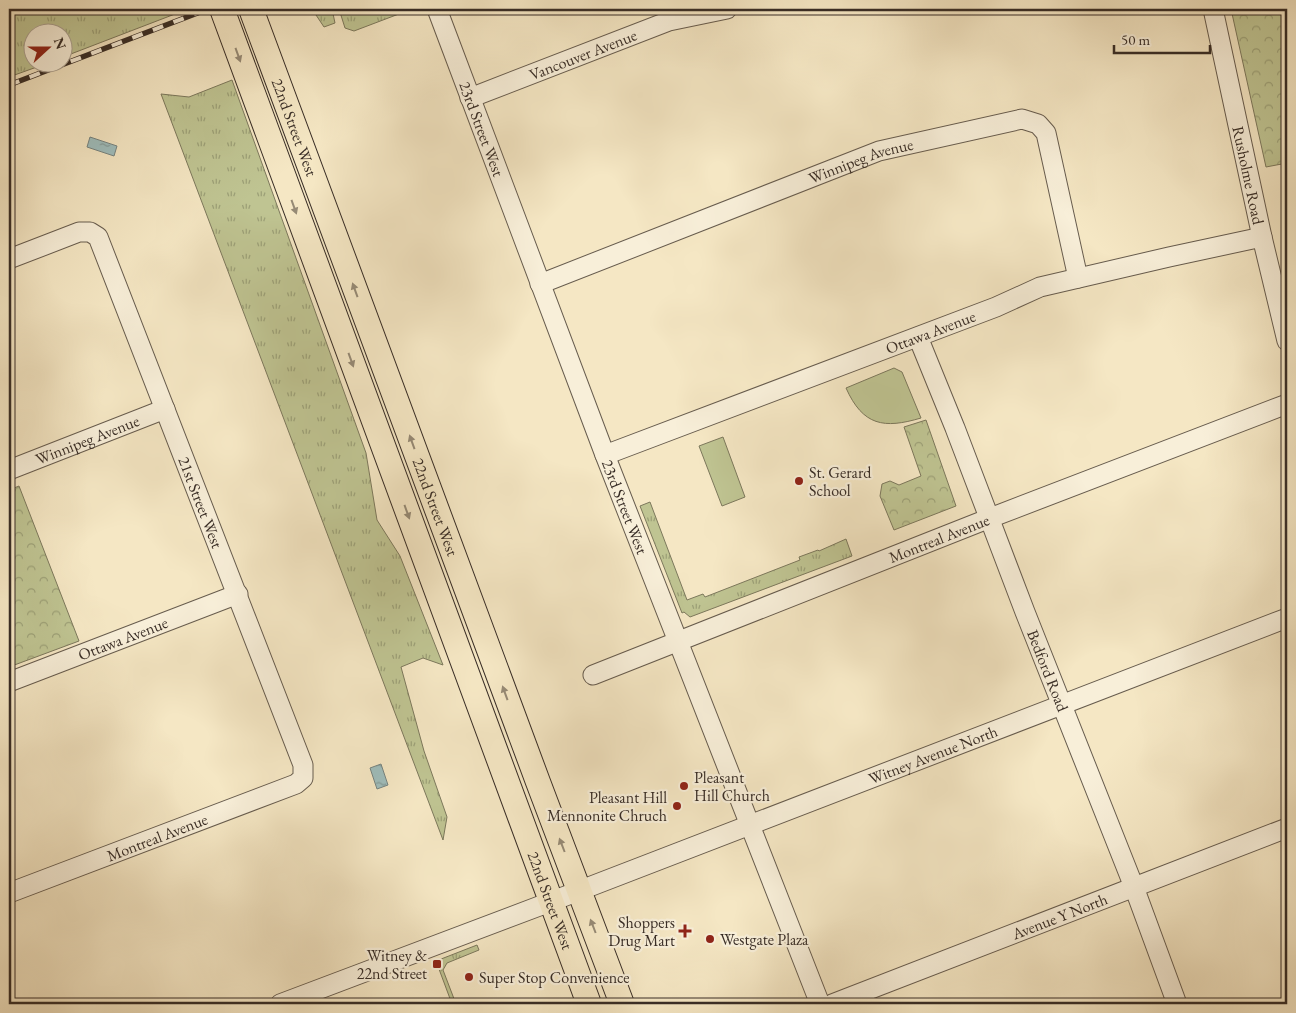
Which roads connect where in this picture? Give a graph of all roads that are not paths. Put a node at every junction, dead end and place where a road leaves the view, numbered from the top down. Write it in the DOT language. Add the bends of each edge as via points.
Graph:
graph roads {
  1 [pos="222,9"];
  2 [pos="251,9"];
  3 [pos="437,9"];
  4 [pos="727,9"];
  5 [pos="1213,9"];
  6 [pos="470,98"];
  7 [pos="1262,238"];
  8 [pos="9,259"];
  9 [pos="1078,278"];
  10 [pos="540,284"];
  11 [pos="918,337"];
  12 [pos="1287,341"];
  13 [pos="1287,404"];
  14 [pos="166,409"];
  15 [pos="605,454"];
  16 [pos="9,470"];
  17 [pos="990,518"];
  18 [pos="238,594"];
  19 [pos="1287,618"];
  20 [pos="678,642"];
  21 [pos="592,675"];
  22 [pos="9,682"];
  23 [pos="1062,704"];
  24 [pos="303,778"];
  25 [pos="749,824"];
  26 [pos="1287,828"];
  27 [pos="1134,887"];
  28 [pos="579,890"];
  29 [pos="9,894"];
  30 [pos="550,902"];
  31 [pos="280,1004"];
  32 [pos="589,1004"];
  33 [pos="622,1004"];
  34 [pos="820,1004"];
  35 [pos="832,1004"];
  36 [pos="1177,1004"];
  1 -- 30 [label="main road, 22nd Street West, one-way"];
  28 -- 2 [label="main road, 22nd Street West, one-way"];
  3 -- 6 [label="street, 23rd Street West"];
  4 -- 6 [label="street, Vancouver Avenue" via="669,21"];
  5 -- 7 [label="street, Rusholme Road"];
  6 -- 10 [label="street, 23rd Street West"];
  7 -- 9 [label="street, Ottawa Avenue"];
  7 -- 12 [label="street, Rusholme Road"];
  8 -- 14 [label="street, 21st Street West" via="79,232 90,232 98,237"];
  9 -- 10 [label="street, Winnipeg Avenue" via="1046,134 1038,124 1022,118 879,151"];
  9 -- 11 [label="street, Ottawa Avenue" via="1040,287"];
  10 -- 15 [label="street, 23rd Street West"];
  11 -- 15 [label="street, Ottawa Avenue"];
  11 -- 17 [label="street, Bedford Road"];
  13 -- 17 [label="street, Montreal Avenue"];
  14 -- 16 [label="street, Winnipeg Avenue"];
  14 -- 18 [label="street, 21st Street West"];
  15 -- 20 [label="street, 23rd Street West"];
  17 -- 20 [label="street, Montreal Avenue"];
  17 -- 23 [label="street, Bedford Road"];
  18 -- 22 [label="street, Ottawa Avenue"];
  18 -- 24 [label="street, 21st Street West" via="303,765"];
  19 -- 23 [label="street, Witney Avenue North"];
  20 -- 21 [label="street, Montreal Avenue"];
  20 -- 25 [label="street, 23rd Street West"];
  23 -- 25 [label="street, Witney Avenue North"];
  23 -- 27 [label="street, Bedford Road"];
  24 -- 29 [label="street, Montreal Avenue" via="296,784"];
  25 -- 28 [label="street, Witney Avenue North"];
  25 -- 34 [label="street, 23rd Street West"];
  26 -- 27 [label="street, Avenue Y North"];
  27 -- 35 [label="street, Avenue Y North"];
  27 -- 36 [label="street, Bedford Road"];
  28 -- 30 [label="street, Witney Avenue North"];
  33 -- 28 [label="main road, 22nd Street West, one-way"];
  30 -- 31 [label="street, Witney Avenue North"];
  30 -- 32 [label="main road, 22nd Street West"];
}
